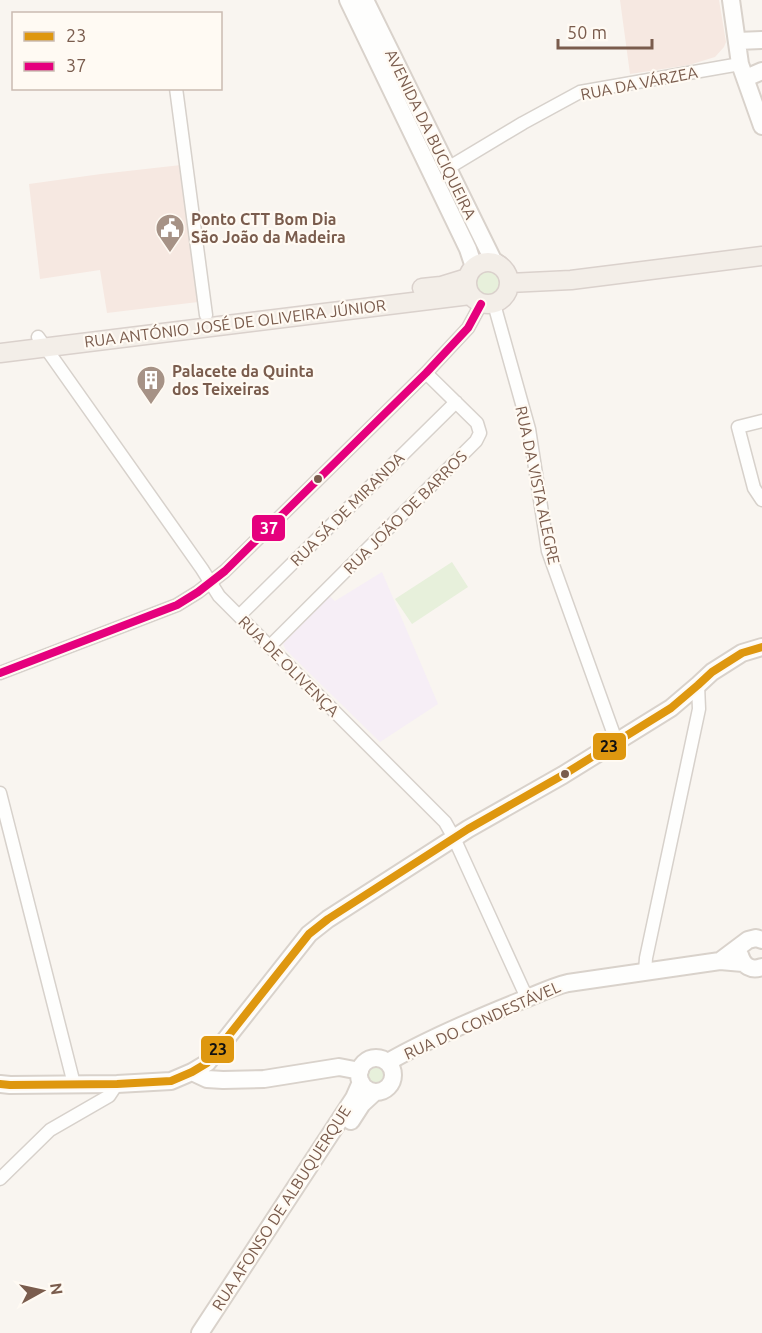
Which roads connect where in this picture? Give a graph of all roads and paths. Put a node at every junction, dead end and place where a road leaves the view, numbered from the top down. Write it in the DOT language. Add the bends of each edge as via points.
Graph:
graph roads {
  1 [pos="348,0"];
  2 [pos="365,0"];
  3 [pos="731,0"];
  4 [pos="762,40"];
  5 [pos="737,41"];
  6 [pos="743,71"];
  7 [pos="762,71"];
  8 [pos="176,90"];
  9 [pos="762,126"];
  10 [pos="448,168"];
  11 [pos="762,256"];
  12 [pos="500,266"];
  13 [pos="509,283"];
  14 [pos="477,290"];
  15 [pos="206,315"];
  16 [pos="0,342"];
  17 [pos="41,342"];
  18 [pos="0,352"];
  19 [pos="426,373"];
  20 [pos="456,402"];
  21 [pos="762,421"];
  22 [pos="762,500"];
  23 [pos="210,583"];
  24 [pos="239,616"];
  25 [pos="270,646"];
  26 [pos="762,648"];
  27 [pos="0,673"];
  28 [pos="698,685"];
  29 [pos="613,732"];
  30 [pos="0,793"];
  31 [pos="453,834"];
  32 [pos="756,940"];
  33 [pos="720,961"];
  34 [pos="755,968"];
  35 [pos="645,972"];
  36 [pos="527,999"];
  37 [pos="388,1062"];
  38 [pos="192,1072"];
  39 [pos="360,1077"];
  40 [pos="0,1084"];
  41 [pos="74,1084"];
  42 [pos="117,1084"];
  43 [pos="375,1092"];
  44 [pos="0,1179"];
  45 [pos="200,1333"];
  46 [pos="213,1333"];
  1 -- 14 [label="street, AVENIDA DA BUCIQUEIRA" via="468,249"];
  2 -- 10 [label="street, AVENIDA DA BUCIQUEIRA"];
  3 -- 5 [label="street"];
  4 -- 5 [label="street"];
  5 -- 6 [label="street"];
  6 -- 7 [label="street"];
  6 -- 9 [label="street"];
  6 -- 10 [label="street, RUA DA VÁRZEA" via="580,92"];
  8 -- 15 [label="street"];
  10 -- 12 [label="street, AVENIDA DA BUCIQUEIRA" via="493,260"];
  11 -- 13 [label="main road" via="571,280"];
  12 -- 13 [label="main road"];
  12 -- 14 [label="main road, RUA ANTÓNIO JOSÉ DE OLIVEIRA JÚNIOR" via="490,262 476,266"];
  13 -- 14 [label="main road" via="500,301"];
  14 -- 15 [label="main road, RUA ANTÓNIO JOSÉ DE OLIVEIRA JÚNIOR" via="441,286"];
  14 -- 17 [label="main road, RUA ANTÓNIO JOSÉ DE OLIVEIRA JÚNIOR"];
  14 -- 19 [label="street" via="468,328"];
  14 -- 29 [label="street, RUA DA VISTA ALEGRE" via="529,429 548,551"];
  15 -- 17 [label="main road, RUA ANTÓNIO JOSÉ DE OLIVEIRA JÚNIOR"];
  16 -- 17 [label="main road, RUA ANTÓNIO JOSÉ DE OLIVEIRA JÚNIOR"];
  17 -- 18 [label="main road, RUA ANTÓNIO JOSÉ DE OLIVEIRA JÚNIOR"];
  17 -- 23 [label="street, RUA DE OLIVENÇA"];
  19 -- 20 [label="street, RUA JOÃO DE BARROS"];
  19 -- 23 [label="street"];
  20 -- 24 [label="street, RUA SÁ DE MIRANDA"];
  20 -- 25 [label="street, RUA JOÃO DE BARROS" via="477,423 480,432 476,441"];
  21 -- 22 [label="street" via="738,427 754,488"];
  23 -- 24 [label="street, RUA DE OLIVENÇA"];
  23 -- 27 [label="street" via="177,605"];
  24 -- 25 [label="street, RUA DE OLIVENÇA"];
  25 -- 31 [label="street, RUA DE OLIVENÇA"];
  26 -- 28 [label="street" via="742,653"];
  28 -- 29 [label="street" via="668,698"];
  28 -- 31 [label="street" via="671,708 563,776"];
  28 -- 35 [label="street" via="699,709"];
  29 -- 31 [label="street"];
  30 -- 41 [label="street"];
  31 -- 36 [label="street, RUA DE OLIVENÇA"];
  31 -- 38 [label="street" via="309,934 207,1063"];
  31 -- 38 [label="street" via="323,910 302,927 198,1058"];
  32 -- 33 [label="street, RUA DO CONDESTÁVEL"];
  32 -- 34 [label="street, RUA DO CONDESTÁVEL" via="740,954"];
  33 -- 34 [label="street, RUA DO CONDESTÁVEL"];
  33 -- 35 [label="street, RUA DO CONDESTÁVEL"];
  35 -- 36 [label="street, RUA DO CONDESTÁVEL" via="568,983"];
  36 -- 37 [label="street, RUA DO CONDESTÁVEL"];
  37 -- 39 [label="street, RUA DO CONDESTÁVEL" via="371,1059"];
  37 -- 43 [label="street, RUA DO CONDESTÁVEL" via="392,1082 385,1090"];
  38 -- 39 [label="street" via="207,1079 264,1079 339,1067"];
  38 -- 42 [label="street" via="171,1081"];
  39 -- 43 [label="street" via="366,1089"];
  39 -- 45 [label="street, RUA AFONSO DE ALBUQUERQUE" via="354,1098"];
  40 -- 41 [label="street"];
  41 -- 42 [label="street"];
  42 -- 44 [label="street" via="109,1096 50,1130"];
  43 -- 46 [label="street, RUA AFONSO DE ALBUQUERQUE" via="362,1104"];
}
